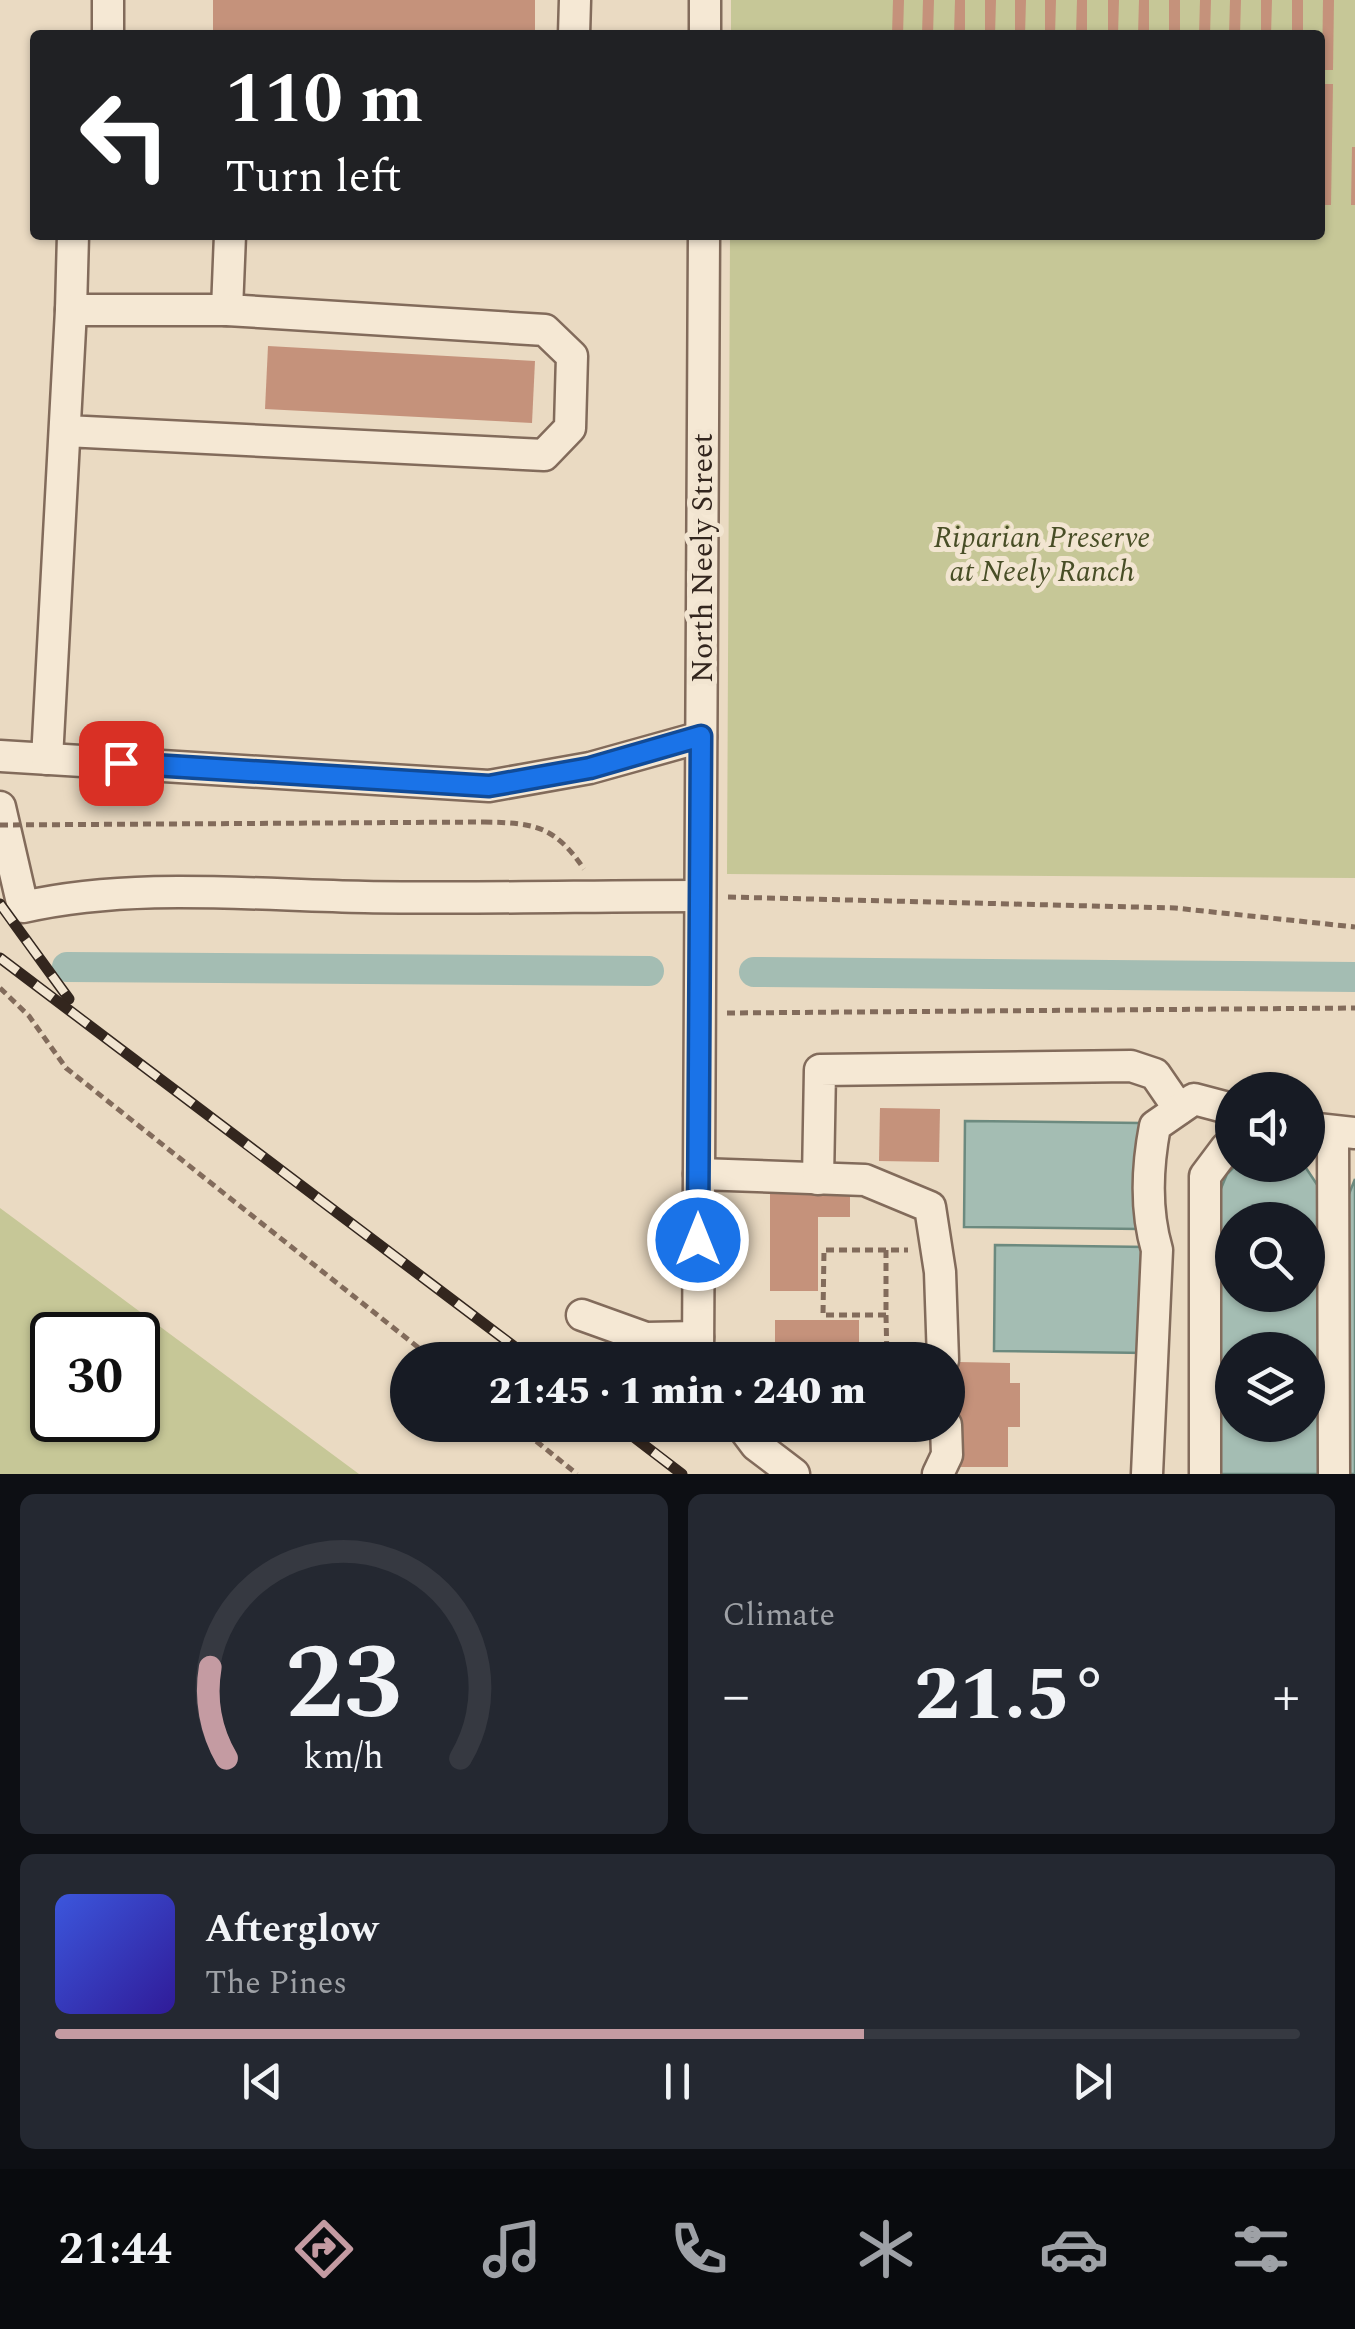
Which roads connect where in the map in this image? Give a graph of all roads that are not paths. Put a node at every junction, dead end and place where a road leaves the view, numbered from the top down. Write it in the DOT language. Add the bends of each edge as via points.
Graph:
graph roads {
  1 [pos="108,0"];
  2 [pos="575,0"];
  3 [pos="705,0"];
  4 [pos="108,30"];
  5 [pos="574,30"];
  6 [pos="705,30"];
  7 [pos="73,240"];
  8 [pos="230,240"];
  9 [pos="704,240"];
  10 [pos="71,310"];
  11 [pos="227,310"];
  12 [pos="66,432"];
  13 [pos="701,736"];
  14 [pos="0,756"];
  15 [pos="47,759"];
  16 [pos="0,807"];
  17 [pos="700,896"];
  18 [pos="1215,1105"];
  19 [pos="1179,1109"];
  20 [pos="1326,1132"];
  21 [pos="1215,1163"];
  22 [pos="698,1174"];
  23 [pos="818,1179"];
  24 [pos="582,1315"];
  25 [pos="665,1342"];
  26 [pos="698,1342"];
  27 [pos="929,1342"];
  28 [pos="754,1442"];
  29 [pos="940,1442"];
  30 [pos="794,1474"];
  31 [pos="938,1474"];
  32 [pos="1147,1474"];
  33 [pos="1205,1474"];
  34 [pos="1334,1474"];
  1 -- 4 [label="street"];
  2 -- 5 [label="street"];
  3 -- 6 [label="street"];
  7 -- 10 [label="street"];
  8 -- 11 [label="street"];
  9 -- 13 [label="street, North Neely Street"];
  10 -- 11 [label="street"];
  10 -- 12 [label="street"];
  11 -- 12 [label="street" via="545,330 572,356 570,428 544,455"];
  12 -- 15 [label="street"];
  13 -- 15 [label="street" via="590,768 489,786"];
  13 -- 17 [label="street, North Neely Street"];
  14 -- 15 [label="street"];
  16 -- 17 [label="street" via="23,906 189,891 366,898"];
  17 -- 22 [label="street, North Neely Street"];
  18 -- 19 [label="street" via="1194,1099"];
  19 -- 23 [label="street" via="1156,1074 1131,1066 820,1070"];
  19 -- 32 [label="street" via="1155,1126 1148,1161 1149,1222 1157,1250"];
  20 -- 34 [label="street"];
  21 -- 33 [label="street" via="1205,1176"];
  22 -- 23 [label="street"];
  22 -- 26 [label="street, North Neely Street"];
  23 -- 27 [label="street" via="865,1180 930,1207 936,1250"];
  24 -- 25 [label="street"];
  28 -- 30 [label="street"];
  29 -- 31 [label="street" via="947,1455"];
}
